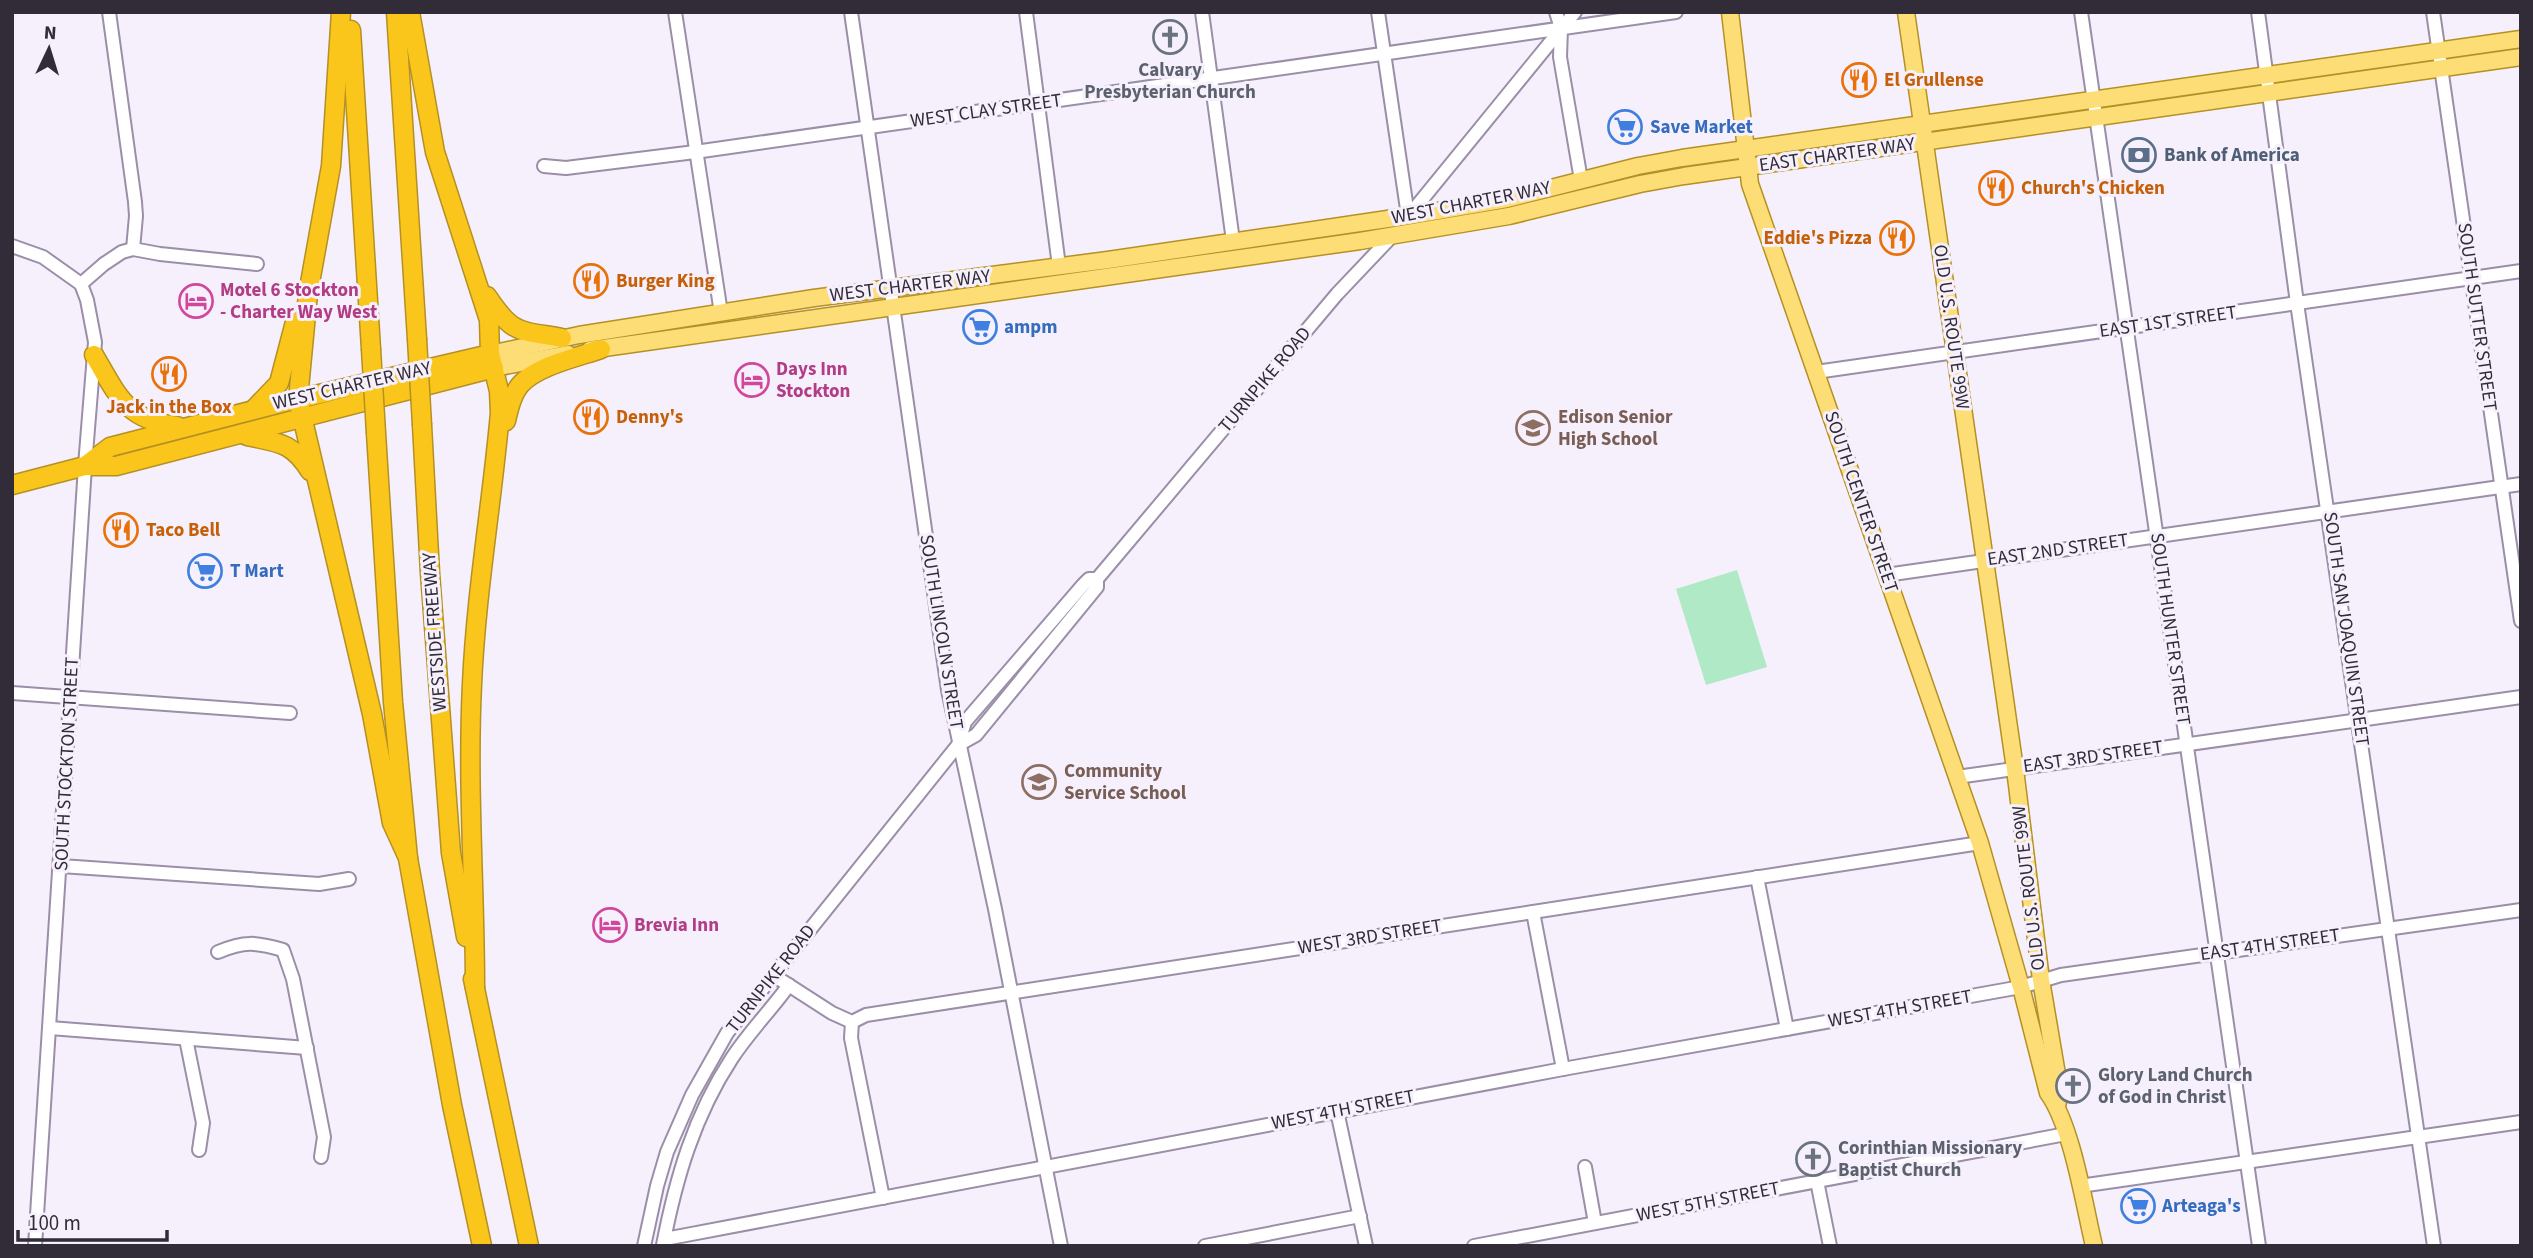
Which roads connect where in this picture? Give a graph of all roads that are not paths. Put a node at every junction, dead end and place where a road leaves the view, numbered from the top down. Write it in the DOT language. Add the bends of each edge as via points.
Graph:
graph roads {
  1 [pos="109,12"];
  2 [pos="341,12"];
  3 [pos="350,12"];
  4 [pos="396,12"];
  5 [pos="411,12"];
  6 [pos="675,12"];
  7 [pos="851,12"];
  8 [pos="1027,12"];
  9 [pos="1202,12"];
  10 [pos="1378,12"];
  11 [pos="1556,12"];
  12 [pos="1575,12"];
  13 [pos="1676,12"];
  14 [pos="1730,12"];
  15 [pos="1906,12"];
  16 [pos="2081,12"];
  17 [pos="2258,12"];
  18 [pos="2433,12"];
  19 [pos="1561,28"];
  20 [pos="2521,39"];
  21 [pos="2438,50"];
  22 [pos="1384,54"];
  23 [pos="2521,57"];
  24 [pos="2441,69"];
  25 [pos="2267,74"];
  26 [pos="1212,78"];
  27 [pos="2269,92"];
  28 [pos="2094,99"];
  29 [pos="1040,104"];
  30 [pos="2096,117"];
  31 [pos="1921,124"];
  32 [pos="869,127"];
  33 [pos="1925,142"];
  34 [pos="1747,149"];
  35 [pos="695,152"];
  36 [pos="544,166"];
  37 [pos="1748,167"];
  38 [pos="1581,180"];
  39 [pos="1408,216"];
  40 [pos="1393,235"];
  41 [pos="1233,241"];
  42 [pos="12,246"];
  43 [pos="133,249"];
  44 [pos="257,264"];
  45 [pos="1184,265"];
  46 [pos="1059,266"];
  47 [pos="2521,271"];
  48 [pos="2471,278"];
  49 [pos="81,284"];
  50 [pos="479,285"];
  51 [pos="890,289"];
  52 [pos="1007,290"];
  53 [pos="308,294"];
  54 [pos="2297,303"];
  55 [pos="892,308"];
  56 [pos="721,313"];
  57 [pos="2127,327"];
  58 [pos="562,338"];
  59 [pos="647,342"];
  60 [pos="601,349"];
  61 [pos="1955,352"];
  62 [pos="94,355"];
  63 [pos="492,361"];
  64 [pos="1816,372"];
  65 [pos="298,399"];
  66 [pos="253,410"];
  67 [pos="303,419"];
  68 [pos="188,427"];
  69 [pos="240,434"];
  70 [pos="85,466"];
  71 [pos="494,476"];
  72 [pos="317,482"];
  73 [pos="2521,484"];
  74 [pos="12,485"];
  75 [pos="2501,487"];
  76 [pos="2329,512"];
  77 [pos="2156,536"];
  78 [pos="1985,561"];
  79 [pos="1886,575"];
  80 [pos="1097,579"];
  81 [pos="2521,621"];
  82 [pos="12,693"];
  83 [pos="71,697"];
  84 [pos="2521,697"];
  85 [pos="290,713"];
  86 [pos="2358,720"];
  87 [pos="2186,744"];
  88 [pos="958,745"];
  89 [pos="2015,769"];
  90 [pos="1957,777"];
  91 [pos="1980,843"];
  92 [pos="408,858"];
  93 [pos="61,866"];
  94 [pos="1757,877"];
  95 [pos="349,879"];
  96 [pos="2521,910"];
  97 [pos="1533,912"];
  98 [pos="2388,928"];
  99 [pos="218,952"];
  100 [pos="2216,953"];
  101 [pos="773,975"];
  102 [pos="2040,980"];
  103 [pos="789,985"];
  104 [pos="2021,987"];
  105 [pos="475,988"];
  106 [pos="1010,992"];
  107 [pos="852,1022"];
  108 [pos="50,1028"];
  109 [pos="1787,1029"];
  110 [pos="186,1039"];
  111 [pos="307,1048"];
  112 [pos="1563,1069"];
  113 [pos="2057,1106"];
  114 [pos="1337,1111"];
  115 [pos="2521,1122"];
  116 [pos="2066,1134"];
  117 [pos="2419,1137"];
  118 [pos="199,1150"];
  119 [pos="321,1157"];
  120 [pos="2246,1162"];
  121 [pos="1046,1167"];
  122 [pos="1584,1167"];
  123 [pos="1817,1181"];
  124 [pos="2080,1186"];
  125 [pos="883,1198"];
  126 [pos="1360,1216"];
  127 [pos="1595,1223"];
  128 [pos="664,1242"];
  129 [pos="35,1246"];
  130 [pos="482,1246"];
  131 [pos="529,1246"];
  132 [pos="644,1246"];
  133 [pos="1061,1246"];
  134 [pos="1205,1246"];
  135 [pos="1366,1246"];
  136 [pos="1474,1246"];
  137 [pos="1830,1246"];
  138 [pos="2094,1246"];
  139 [pos="2259,1246"];
  140 [pos="2434,1246"];
  1 -- 43 [label="street" via="135,202"];
  2 -- 53 [label="highway" via="331,166"];
  3 -- 92 [label="highway, bridge" via="393,702"];
  4 -- 105 [label="highway, WESTSIDE FREEWAY, bridge" via="451,853"];
  5 -- 50 [label="highway" via="435,152"];
  6 -- 35 [label="street"];
  7 -- 32 [label="street, SOUTH LINCOLN STREET"];
  8 -- 29 [label="street"];
  9 -- 26 [label="street"];
  10 -- 22 [label="street"];
  11 -- 19 [label="street"];
  12 -- 19 [label="street, TURNPIKE ROAD"];
  13 -- 19 [label="street, WEST CLAY STREET"];
  14 -- 34 [label="main road, SOUTH CENTER STREET"];
  15 -- 31 [label="main road, OLD U.S. ROUTE 99W"];
  16 -- 28 [label="street, SOUTH HUNTER STREET"];
  17 -- 25 [label="street, SOUTH SAN JOAQUIN STREET"];
  18 -- 21 [label="street, SOUTH SUTTER STREET"];
  19 -- 22 [label="street, WEST CLAY STREET"];
  19 -- 38 [label="street" via="1560,57"];
  19 -- 39 [label="street, TURNPIKE ROAD"];
  20 -- 21 [label="main road"];
  21 -- 24 [label="street, SOUTH SUTTER STREET"];
  21 -- 25 [label="main road"];
  22 -- 26 [label="street, WEST CLAY STREET"];
  22 -- 39 [label="street"];
  23 -- 24 [label="main road"];
  24 -- 27 [label="main road"];
  24 -- 48 [label="street, SOUTH SUTTER STREET"];
  25 -- 27 [label="street, SOUTH SAN JOAQUIN STREET"];
  25 -- 28 [label="main road"];
  26 -- 29 [label="street, WEST CLAY STREET"];
  26 -- 41 [label="street"];
  27 -- 30 [label="main road"];
  27 -- 54 [label="street, SOUTH SAN JOAQUIN STREET"];
  28 -- 30 [label="street, SOUTH HUNTER STREET"];
  28 -- 31 [label="main road"];
  29 -- 32 [label="street, WEST CLAY STREET"];
  29 -- 46 [label="street"];
  30 -- 33 [label="main road"];
  30 -- 57 [label="street, SOUTH HUNTER STREET"];
  31 -- 33 [label="main road, OLD U.S. ROUTE 99W"];
  31 -- 34 [label="main road, EAST CHARTER WAY"];
  32 -- 35 [label="street, WEST CLAY STREET"];
  32 -- 51 [label="street, SOUTH LINCOLN STREET"];
  33 -- 37 [label="main road, EAST CHARTER WAY"];
  33 -- 61 [label="main road, OLD U.S. ROUTE 99W"];
  34 -- 37 [label="main road, SOUTH CENTER STREET"];
  34 -- 38 [label="main road, WEST CHARTER WAY"];
  35 -- 36 [label="street, WEST CLAY STREET" via="566,168"];
  35 -- 56 [label="street"];
  37 -- 40 [label="main road, WEST CHARTER WAY" via="1640,184 1509,216"];
  37 -- 64 [label="main road, SOUTH CENTER STREET"];
  38 -- 39 [label="main road, WEST CHARTER WAY" via="1507,199"];
  39 -- 40 [label="street, TURNPIKE ROAD"];
  39 -- 41 [label="main road, WEST CHARTER WAY"];
  40 -- 45 [label="main road, WEST CHARTER WAY"];
  40 -- 80 [label="street, TURNPIKE ROAD" via="1337,294"];
  41 -- 45 [label="main road" via="1231,249 1187,257"];
  41 -- 46 [label="main road, WEST CHARTER WAY"];
  42 -- 49 [label="street" via="43,257"];
  43 -- 44 [label="street"];
  43 -- 49 [label="street" via="104,264"];
  45 -- 52 [label="main road, WEST CHARTER WAY"];
  46 -- 51 [label="main road, WEST CHARTER WAY"];
  46 -- 52 [label="main road" via="1053,274 1017,281"];
  47 -- 48 [label="street, EAST 1ST STREET"];
  48 -- 54 [label="street, EAST 1ST STREET"];
  48 -- 75 [label="street, SOUTH SUTTER STREET"];
  49 -- 62 [label="street, SOUTH STOCKTON STREET" via="92,321"];
  50 -- 58 [label="highway" via="508,325"];
  50 -- 63 [label="highway" via="489,320"];
  51 -- 55 [label="street, SOUTH LINCOLN STREET"];
  51 -- 56 [label="main road, WEST CHARTER WAY"];
  52 -- 55 [label="main road, WEST CHARTER WAY"];
  53 -- 65 [label="highway"];
  53 -- 66 [label="highway" via="299,306 279,383"];
  54 -- 57 [label="street, EAST 1ST STREET"];
  54 -- 76 [label="street, SOUTH SAN JOAQUIN STREET"];
  55 -- 59 [label="main road, WEST CHARTER WAY"];
  55 -- 88 [label="street, SOUTH LINCOLN STREET"];
  56 -- 58 [label="main road, WEST CHARTER WAY"];
  56 -- 59 [label="main road" via="707,324 661,331"];
  57 -- 61 [label="street, EAST 1ST STREET"];
  57 -- 77 [label="street, SOUTH HUNTER STREET"];
  58 -- 63 [label="main road, WEST CHARTER WAY"];
  59 -- 60 [label="main road, WEST CHARTER WAY"];
  60 -- 63 [label="main road, WEST CHARTER WAY"];
  60 -- 71 [label="highway" via="537,373 519,386"];
  61 -- 64 [label="street, EAST 1ST STREET"];
  61 -- 78 [label="main road, OLD U.S. ROUTE 99W"];
  62 -- 68 [label="highway" via="126,406 160,424"];
  62 -- 70 [label="street, SOUTH STOCKTON STREET"];
  63 -- 65 [label="highway, WEST CHARTER WAY"];
  63 -- 67 [label="highway, WEST CHARTER WAY"];
  63 -- 71 [label="highway" via="500,413"];
  64 -- 79 [label="main road, SOUTH CENTER STREET"];
  65 -- 66 [label="highway, WEST CHARTER WAY"];
  65 -- 67 [label="highway"];
  66 -- 68 [label="highway, WEST CHARTER WAY"];
  67 -- 69 [label="highway, WEST CHARTER WAY"];
  67 -- 72 [label="highway"];
  68 -- 70 [label="highway, WEST CHARTER WAY" via="110,447"];
  69 -- 70 [label="highway, WEST CHARTER WAY" via="116,466"];
  69 -- 72 [label="highway" via="289,446"];
  70 -- 74 [label="highway, WEST CHARTER WAY"];
  70 -- 83 [label="street, SOUTH STOCKTON STREET"];
  71 -- 105 [label="highway" via="472,682 469,770"];
  72 -- 92 [label="highway" via="369,701 392,823"];
  73 -- 75 [label="street, EAST 2ND STREET"];
  75 -- 76 [label="street, EAST 2ND STREET"];
  75 -- 81 [label="street, SOUTH SUTTER STREET"];
  76 -- 77 [label="street, EAST 2ND STREET"];
  76 -- 86 [label="street, SOUTH SAN JOAQUIN STREET"];
  77 -- 78 [label="street, EAST 2ND STREET"];
  77 -- 87 [label="street, SOUTH HUNTER STREET"];
  78 -- 79 [label="street, EAST 2ND STREET"];
  78 -- 89 [label="main road, OLD U.S. ROUTE 99W"];
  79 -- 90 [label="main road, SOUTH CENTER STREET"];
  80 -- 88 [label="street, TURNPIKE ROAD" via="1097,587 985,725"];
  80 -- 88 [label="street, TURNPIKE ROAD" via="1083,585 965,722"];
  82 -- 83 [label="street"];
  83 -- 85 [label="street"];
  83 -- 93 [label="street, SOUTH STOCKTON STREET"];
  84 -- 86 [label="street, EAST 3RD STREET"];
  86 -- 87 [label="street, EAST 3RD STREET"];
  86 -- 98 [label="street, SOUTH SAN JOAQUIN STREET"];
  87 -- 89 [label="street, EAST 3RD STREET"];
  87 -- 100 [label="street, SOUTH HUNTER STREET"];
  88 -- 101 [label="street, TURNPIKE ROAD"];
  88 -- 106 [label="street, SOUTH LINCOLN STREET"];
  89 -- 90 [label="street, EAST 3RD STREET"];
  89 -- 102 [label="main road, OLD U.S. ROUTE 99W"];
  90 -- 91 [label="main road, SOUTH CENTER STREET"];
  91 -- 94 [label="street, WEST 3RD STREET"];
  91 -- 104 [label="main road, SOUTH CENTER STREET"];
  92 -- 130 [label="highway"];
  93 -- 95 [label="street" via="319,884"];
  93 -- 108 [label="street, SOUTH STOCKTON STREET"];
  94 -- 97 [label="street, WEST 3RD STREET"];
  94 -- 109 [label="street"];
  96 -- 98 [label="street, EAST 4TH STREET"];
  97 -- 106 [label="street, WEST 3RD STREET"];
  97 -- 112 [label="street"];
  98 -- 100 [label="street, EAST 4TH STREET"];
  98 -- 117 [label="street, SOUTH SAN JOAQUIN STREET"];
  99 -- 111 [label="street" via="238,944 260,943 283,950"];
  100 -- 102 [label="street, EAST 4TH STREET"];
  100 -- 120 [label="street, SOUTH HUNTER STREET"];
  101 -- 103 [label="street"];
  101 -- 132 [label="street, TURNPIKE ROAD" via="727,1033 692,1095 667,1152"];
  102 -- 104 [label="street, EAST 4TH STREET"];
  102 -- 113 [label="main road, OLD U.S. ROUTE 99W" via="2060,1092"];
  103 -- 107 [label="street"];
  103 -- 128 [label="street" via="734,1055 704,1107 681,1167"];
  104 -- 109 [label="street, WEST 4TH STREET"];
  104 -- 113 [label="main road, OLD U.S. ROUTE 99W" via="2048,1093"];
  105 -- 131 [label="highway, WESTSIDE FREEWAY"];
  106 -- 107 [label="street, WEST 3RD STREET" via="866,1015"];
  106 -- 121 [label="street, SOUTH LINCOLN STREET"];
  107 -- 125 [label="street" via="851,1038"];
  108 -- 110 [label="street"];
  108 -- 129 [label="street, SOUTH STOCKTON STREET"];
  109 -- 112 [label="street, WEST 4TH STREET"];
  110 -- 111 [label="street"];
  110 -- 118 [label="street" via="203,1123"];
  111 -- 119 [label="street" via="324,1137"];
  112 -- 114 [label="street, WEST 4TH STREET"];
  113 -- 116 [label="main road, OLD U.S. ROUTE 99W"];
  114 -- 121 [label="street, WEST 4TH STREET"];
  114 -- 126 [label="street"];
  115 -- 117 [label="street"];
  116 -- 123 [label="street, WEST 5TH STREET"];
  116 -- 124 [label="main road, OLD U.S. ROUTE 99W"];
  117 -- 120 [label="street"];
  117 -- 140 [label="street, SOUTH SAN JOAQUIN STREET"];
  120 -- 124 [label="street"];
  120 -- 139 [label="street, SOUTH HUNTER STREET"];
  121 -- 125 [label="street, WEST 4TH STREET"];
  121 -- 133 [label="street, SOUTH LINCOLN STREET"];
  122 -- 127 [label="street"];
  123 -- 127 [label="street, WEST 5TH STREET"];
  123 -- 137 [label="street"];
  124 -- 138 [label="main road, OLD U.S. ROUTE 99W"];
  125 -- 128 [label="street, WEST 4TH STREET"];
  126 -- 134 [label="street"];
  126 -- 135 [label="street"];
  127 -- 136 [label="street, WEST 5TH STREET"];
}
